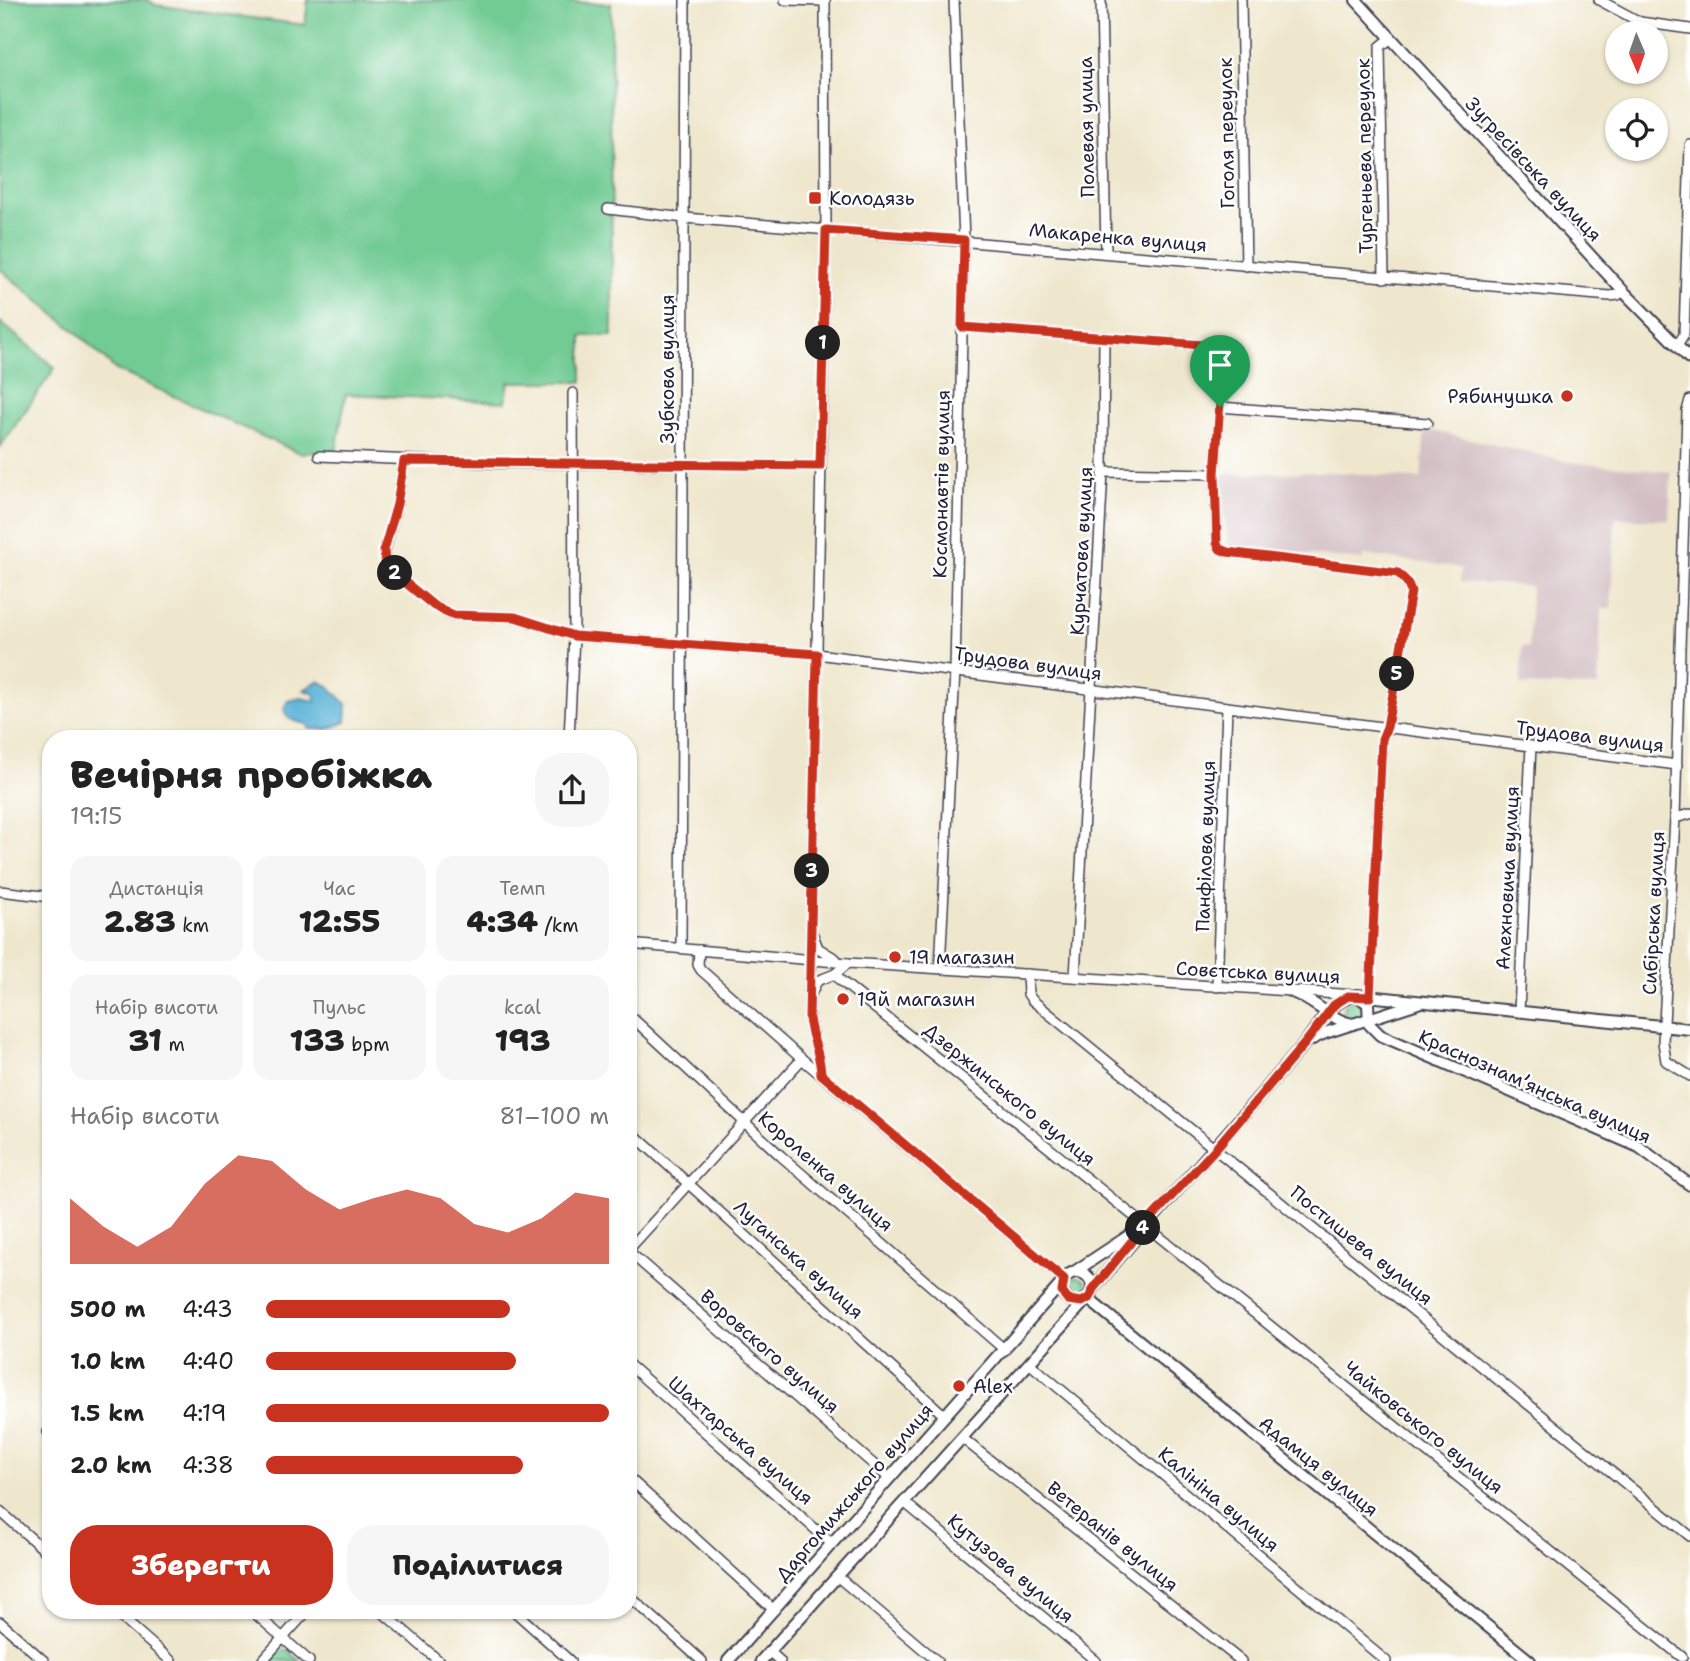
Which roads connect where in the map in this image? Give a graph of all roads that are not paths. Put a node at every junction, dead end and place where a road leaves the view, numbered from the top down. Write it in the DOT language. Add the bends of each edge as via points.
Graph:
graph roads {
  1 [pos="685,0"];
  2 [pos="785,0"];
  3 [pos="825,0"];
  4 [pos="954,0"];
  5 [pos="1101,0"];
  6 [pos="1241,0"];
  7 [pos="1356,0"];
  8 [pos="1601,1"];
  9 [pos="1690,29"];
  10 [pos="1391,38"];
  11 [pos="1690,145"];
  12 [pos="608,209"];
  13 [pos="685,218"];
  14 [pos="826,230"];
  15 [pos="964,240"];
  16 [pos="1106,253"];
  17 [pos="1245,266"];
  18 [pos="1384,278"];
  19 [pos="1623,291"];
  20 [pos="962,327"];
  21 [pos="1104,337"];
  22 [pos="1677,346"];
  23 [pos="1690,359"];
  24 [pos="573,393"];
  25 [pos="1690,400"];
  26 [pos="1220,407"];
  27 [pos="1427,423"];
  28 [pos="319,456"];
  29 [pos="404,461"];
  30 [pos="684,464"];
  31 [pos="573,465"];
  32 [pos="820,466"];
  33 [pos="1103,472"];
  34 [pos="1215,474"];
  35 [pos="574,636"];
  36 [pos="683,643"];
  37 [pos="817,654"];
  38 [pos="955,671"];
  39 [pos="1092,690"];
  40 [pos="1227,707"];
  41 [pos="1387,727"];
  42 [pos="569,730"];
  43 [pos="1531,746"];
  44 [pos="1677,765"];
  45 [pos="1690,814"];
  46 [pos="1675,818"];
  47 [pos="0,891"];
  48 [pos="42,896"];
  49 [pos="811,923"];
  50 [pos="637,945"];
  51 [pos="681,948"];
  52 [pos="699,950"];
  53 [pos="810,959"];
  54 [pos="848,963"];
  55 [pos="940,968"];
  56 [pos="835,974"];
  57 [pos="1027,974"];
  58 [pos="1075,977"];
  59 [pos="1217,987"];
  60 [pos="1292,992"];
  61 [pos="1356,995"];
  62 [pos="809,997"];
  63 [pos="1370,997"];
  64 [pos="1418,1003"];
  65 [pos="1328,1012"];
  66 [pos="1519,1012"];
  67 [pos="1367,1019"];
  68 [pos="637,1022"];
  69 [pos="1353,1024"];
  70 [pos="1664,1026"];
  71 [pos="1690,1028"];
  72 [pos="1306,1042"];
  73 [pos="803,1059"];
  74 [pos="821,1074"];
  75 [pos="1690,1076"];
  76 [pos="745,1123"];
  77 [pos="637,1137"];
  78 [pos="1216,1148"];
  79 [pos="689,1184"];
  80 [pos="1690,1185"];
  81 [pos="1144,1226"];
  82 [pos="637,1241"];
  83 [pos="637,1259"];
  84 [pos="1066,1278"];
  85 [pos="1090,1294"];
  86 [pos="1004,1350"];
  87 [pos="1029,1363"];
  88 [pos="637,1372"];
  89 [pos="945,1416"];
  90 [pos="962,1438"];
  91 [pos="888,1477"];
  92 [pos="637,1485"];
  93 [pos="904,1502"];
  94 [pos="0,1511"];
  95 [pos="1690,1536"];
  96 [pos="831,1543"];
  97 [pos="42,1548"];
  98 [pos="838,1577"];
  99 [pos="637,1603"];
  100 [pos="774,1609"];
  101 [pos="123,1619"];
  102 [pos="261,1619"];
  103 [pos="300,1619"];
  104 [pos="390,1619"];
  105 [pos="523,1619"];
  106 [pos="0,1622"];
  107 [pos="283,1638"];
  108 [pos="1690,1648"];
  109 [pos="770,1652"];
  110 [pos="1680,1659"];
  111 [pos="44,1661"];
  112 [pos="171,1661"];
  113 [pos="262,1661"];
  114 [pos="309,1661"];
  115 [pos="439,1661"];
  116 [pos="570,1661"];
  117 [pos="702,1661"];
  118 [pos="727,1661"];
  119 [pos="761,1661"];
  120 [pos="780,1661"];
  121 [pos="937,1661"];
  122 [pos="1096,1661"];
  123 [pos="1241,1661"];
  124 [pos="1386,1661"];
  125 [pos="1530,1661"];
  1 -- 13 [label="street, Зубкова вулиця"];
  2 -- 3 [label="street"];
  3 -- 14 [label="street"];
  4 -- 15 [label="street, Космонавтів вулиця"];
  5 -- 16 [label="street, Полевая улица"];
  6 -- 17 [label="street, Гоголя переулок"];
  7 -- 10 [label="street, Зугресівська вулиця"];
  8 -- 9 [label="street" via="1640,22"];
  10 -- 18 [label="street, Тургеньева переулок" via="1380,47"];
  10 -- 19 [label="street, Зугресівська вулиця"];
  11 -- 22 [label="street" via="1684,335"];
  12 -- 13 [label="street, Макаренка вулиця"];
  13 -- 14 [label="street, Макаренка вулиця"];
  13 -- 30 [label="street, Зубкова вулиця"];
  14 -- 15 [label="street, Макаренка вулиця"];
  14 -- 32 [label="street"];
  15 -- 16 [label="street, Макаренка вулиця"];
  15 -- 20 [label="street, Космонавтів вулиця"];
  16 -- 17 [label="street, Макаренка вулиця"];
  17 -- 18 [label="street, Макаренка вулиця"];
  18 -- 19 [label="street, Макаренка вулиця" via="1610,296"];
  19 -- 22 [label="street, Зугресівська вулиця"];
  20 -- 21 [label="street"];
  20 -- 38 [label="street, Космонавтів вулиця"];
  21 -- 26 [label="street" via="1217,346 1223,358"];
  21 -- 33 [label="street, Курчатова вулиця"];
  22 -- 23 [label="street, Зугресівська вулиця"];
  24 -- 31 [label="street"];
  25 -- 44 [label="street"];
  26 -- 27 [label="street"];
  26 -- 34 [label="street"];
  28 -- 29 [label="street"];
  29 -- 31 [label="street"];
  29 -- 35 [label="street, Трудова вулиця" via="384,550 390,570 434,606 454,615 515,617"];
  30 -- 31 [label="street"];
  30 -- 32 [label="street"];
  30 -- 36 [label="street, Зубкова вулиця"];
  31 -- 35 [label="street"];
  32 -- 37 [label="street"];
  33 -- 34 [label="street"];
  33 -- 39 [label="street, Курчатова вулиця"];
  34 -- 41 [label="street" via="1220,549 1398,573 1407,582 1411,592"];
  35 -- 36 [label="street, Трудова вулиця"];
  35 -- 42 [label="street"];
  36 -- 37 [label="street, Трудова вулиця"];
  36 -- 51 [label="street, Зубкова вулиця"];
  37 -- 38 [label="street, Трудова вулиця"];
  37 -- 49 [label="street"];
  38 -- 39 [label="street, Трудова вулиця"];
  38 -- 55 [label="street, Космонавтів вулиця"];
  39 -- 40 [label="street, Трудова вулиця"];
  39 -- 58 [label="street, Курчатова вулиця"];
  40 -- 41 [label="street, Трудова вулиця"];
  40 -- 59 [label="street, Панфілова вулиця"];
  41 -- 43 [label="street, Трудова вулиця"];
  41 -- 63 [label="street" via="1382,739"];
  43 -- 44 [label="street, Трудова вулиця"];
  43 -- 66 [label="street, Алехновича вулиця"];
  44 -- 46 [label="street"];
  45 -- 46 [label="street, Сибірська вулиця"];
  46 -- 70 [label="street, Сибірська вулиця"];
  47 -- 48 [label="street"];
  49 -- 53 [label="street"];
  49 -- 54 [label="street" via="818,948"];
  50 -- 51 [label="street, Совєтська вулиця"];
  51 -- 52 [label="street, Совєтська вулиця"];
  52 -- 53 [label="street, Совєтська вулиця"];
  52 -- 73 [label="street" via="701,970"];
  53 -- 54 [label="street, Совєтська вулиця"];
  53 -- 62 [label="street"];
  54 -- 55 [label="street, Совєтська вулиця"];
  54 -- 56 [label="street"];
  55 -- 57 [label="street, Совєтська вулиця"];
  56 -- 62 [label="street" via="817,981"];
  56 -- 81 [label="street, Дзержинського вулиця"];
  57 -- 58 [label="street, Совєтська вулиця"];
  57 -- 78 [label="street, Постишева вулиця" via="1032,1000"];
  58 -- 59 [label="street, Совєтська вулиця"];
  59 -- 60 [label="street, Совєтська вулиця"];
  60 -- 61 [label="street, Совєтська вулиця"];
  60 -- 65 [label="street"];
  61 -- 63 [label="street, Совєтська вулиця"];
  61 -- 65 [label="street" via="1341,1000"];
  61 -- 67 [label="street" via="1368,1004"];
  62 -- 74 [label="street" via="811,1037"];
  63 -- 64 [label="street, Совєтська вулиця"];
  64 -- 66 [label="street, Совєтська вулиця"];
  64 -- 67 [label="street"];
  65 -- 69 [label="street"];
  65 -- 72 [label="street"];
  66 -- 70 [label="street, Совєтська вулиця"];
  67 -- 69 [label="street"];
  67 -- 80 [label="street, Краснознамʼянська вулиця" via="1372,1028 1401,1045 1639,1147"];
  68 -- 76 [label="street, Короленка вулиця"];
  69 -- 72 [label="street"];
  70 -- 71 [label="street, Совєтська вулиця"];
  70 -- 75 [label="street, Сибірська вулиця" via="1663,1055"];
  72 -- 78 [label="street"];
  73 -- 74 [label="street"];
  73 -- 76 [label="street"];
  74 -- 84 [label="street"];
  76 -- 79 [label="street"];
  76 -- 86 [label="street, Короленка вулиця"];
  77 -- 79 [label="street, Луганська вулиця"];
  78 -- 81 [label="street"];
  78 -- 95 [label="street, Постишева вулиця"];
  79 -- 82 [label="street"];
  79 -- 89 [label="street, Луганська вулиця"];
  81 -- 84 [label="street, Даргомижського вулиця"];
  81 -- 85 [label="street"];
  81 -- 110 [label="street, Чайковського вулиця"];
  83 -- 91 [label="street, Воровского вулиця"];
  84 -- 85 [label="street" via="1078,1272 1087,1275"];
  84 -- 85 [label="street" via="1062,1292 1068,1300 1077,1303"];
  84 -- 86 [label="street, Даргомижського вулиця"];
  85 -- 87 [label="street"];
  85 -- 125 [label="street, Адамця вулиця" via="1092,1303"];
  86 -- 89 [label="street, Даргомижського вулиця"];
  87 -- 90 [label="street"];
  87 -- 124 [label="street, Калініна вулиця"];
  88 -- 96 [label="street, Шахтарська вулиця"];
  89 -- 91 [label="street, Даргомижського вулиця"];
  90 -- 93 [label="street"];
  90 -- 123 [label="street, Ветеранів вулиця"];
  91 -- 96 [label="street, Даргомижського вулиця"];
  92 -- 100 [label="street"];
  93 -- 98 [label="street"];
  93 -- 122 [label="street, Кутузова вулиця"];
  94 -- 97 [label="street"];
  96 -- 100 [label="street, Даргомижського вулиця"];
  98 -- 109 [label="street"];
  98 -- 121 [label="street"];
  99 -- 117 [label="street"];
  100 -- 118 [label="street, Даргомижського вулиця"];
  101 -- 112 [label="street"];
  102 -- 107 [label="street"];
  103 -- 107 [label="street"];
  104 -- 115 [label="street"];
  105 -- 116 [label="street"];
  106 -- 111 [label="street"];
  107 -- 113 [label="street"];
  107 -- 114 [label="street"];
  108 -- 110 [label="street"];
  109 -- 119 [label="street"];
  109 -- 120 [label="street"];
}
